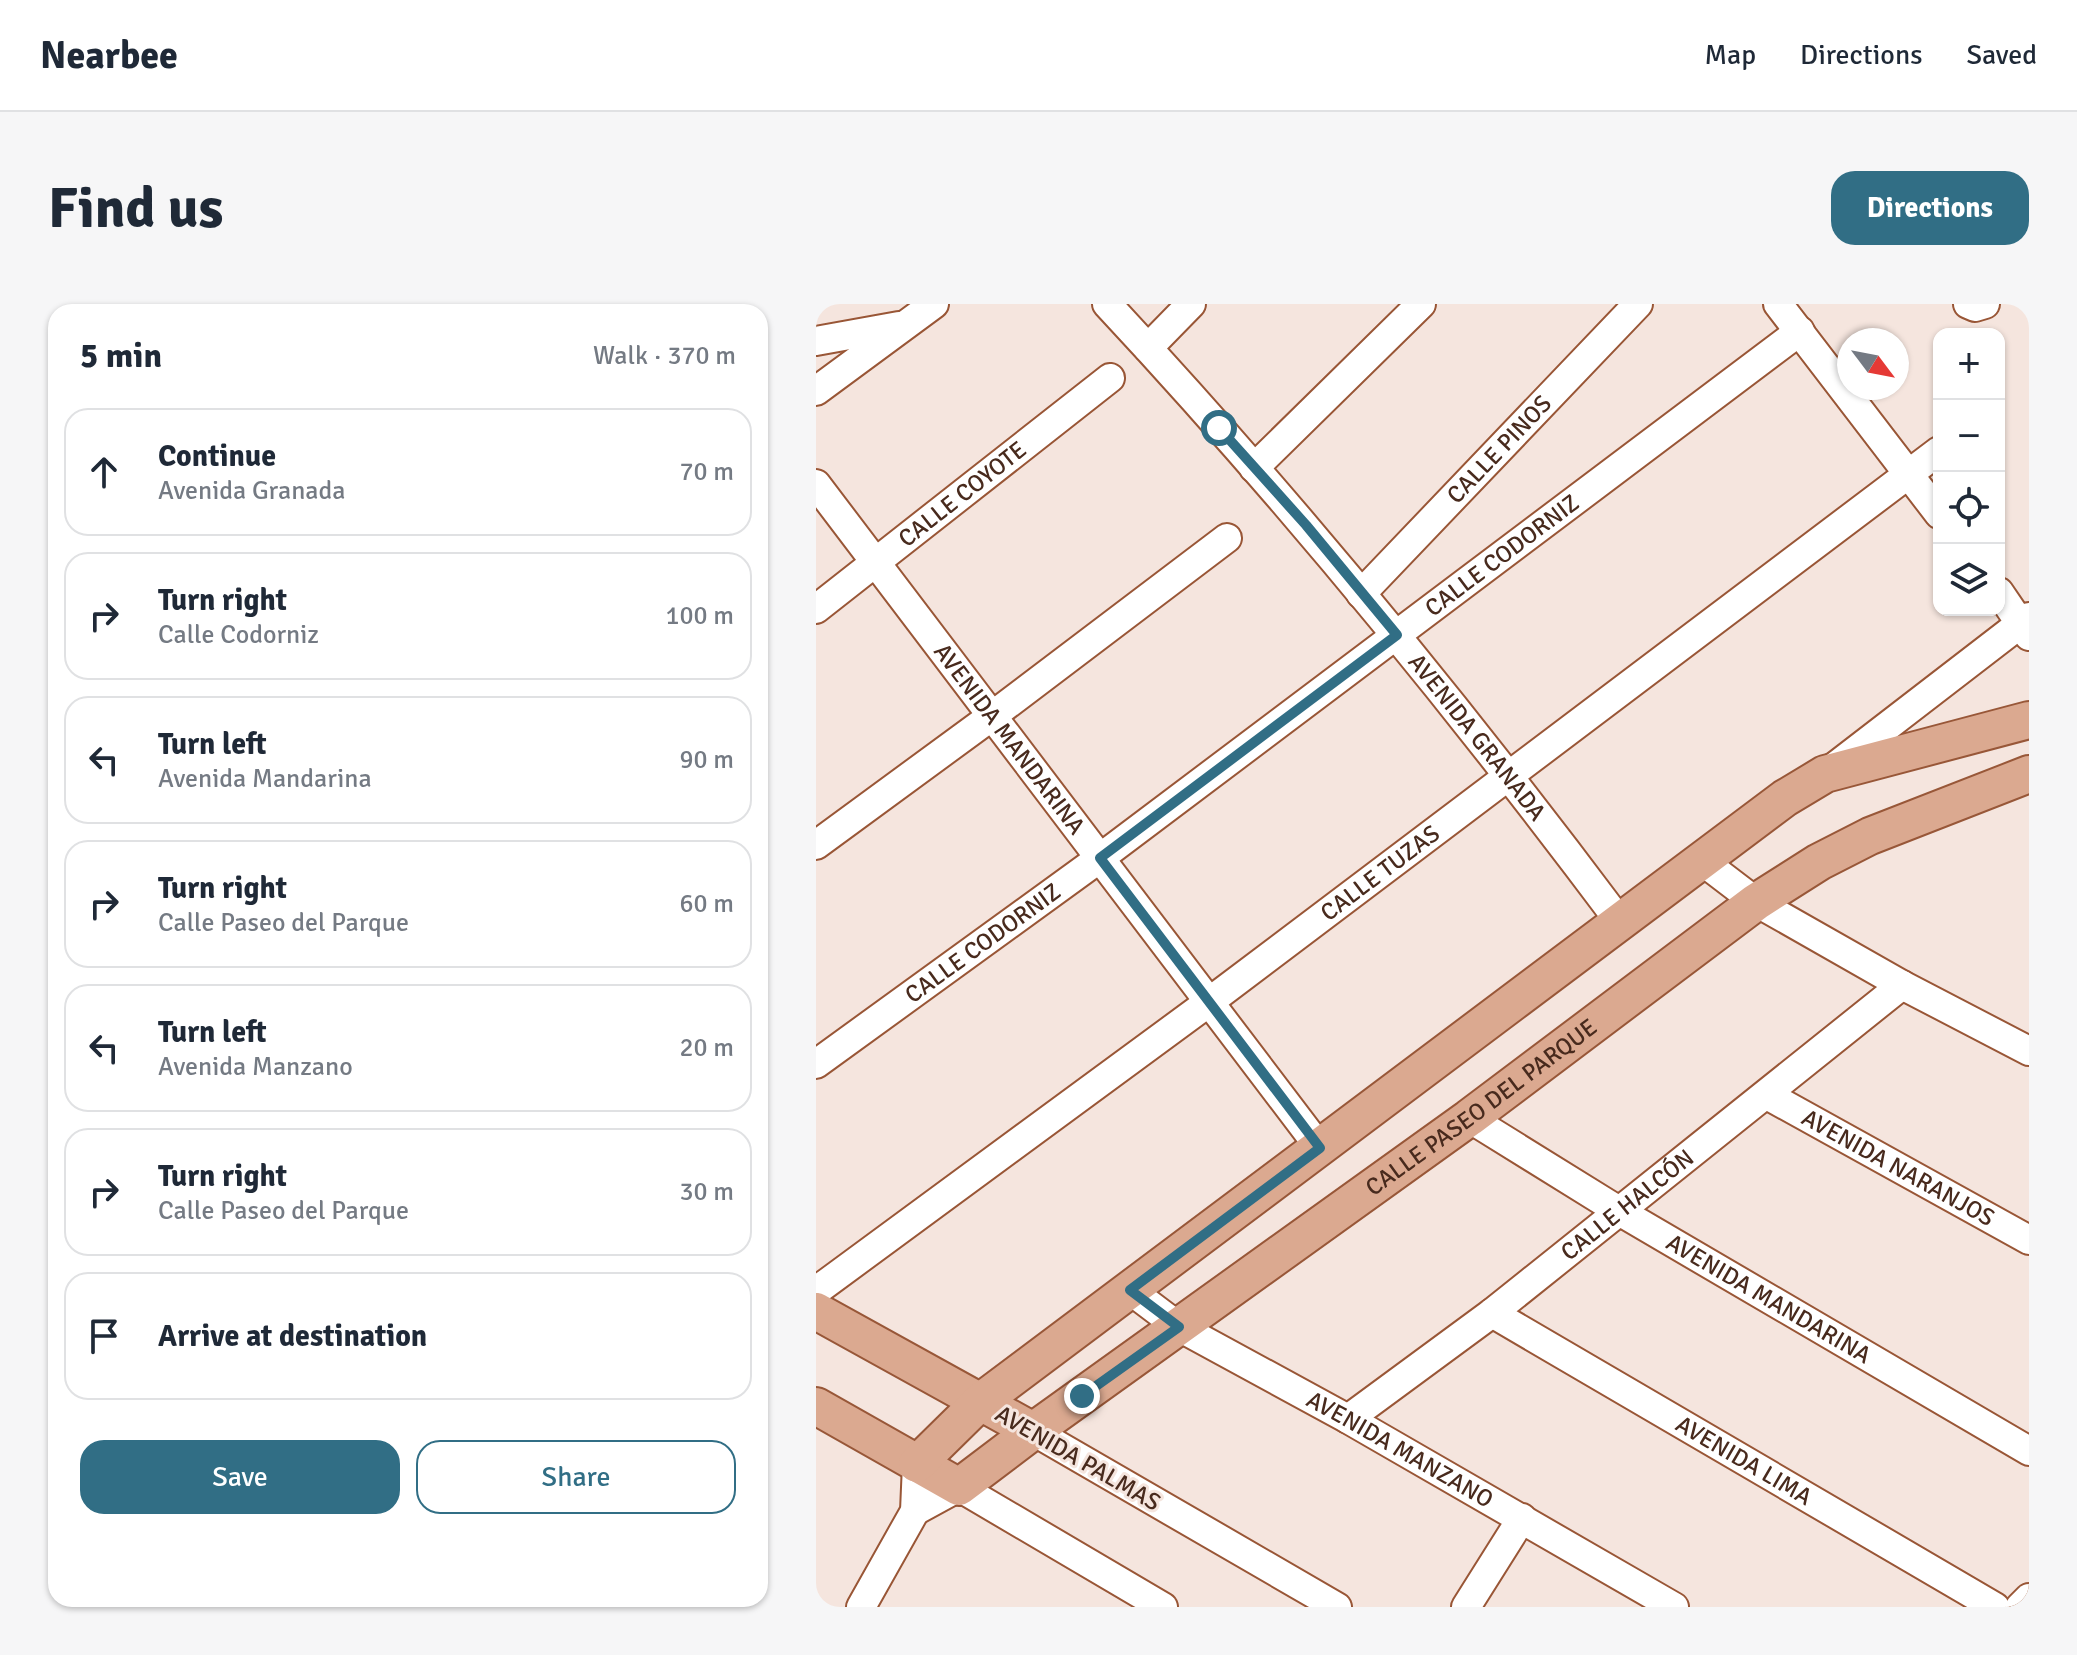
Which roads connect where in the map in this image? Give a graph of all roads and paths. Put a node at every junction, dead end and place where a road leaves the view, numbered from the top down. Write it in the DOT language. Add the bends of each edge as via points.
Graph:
graph roads {
  1 [pos="934,304"];
  2 [pos="1107,304"];
  3 [pos="1191,304"];
  4 [pos="1421,304"];
  5 [pos="1638,304"];
  6 [pos="1778,304"];
  7 [pos="1968,304"];
  8 [pos="1985,304"];
  9 [pos="908,324"];
  10 [pos="1800,331"];
  11 [pos="816,341"];
  12 [pos="1148,348"];
  13 [pos="1110,378"];
  14 [pos="816,391"];
  15 [pos="1933,455"];
  16 [pos="1254,468"];
  17 [pos="1907,473"];
  18 [pos="816,484"];
  19 [pos="1933,506"];
  20 [pos="1227,538"];
  21 [pos="876,563"];
  22 [pos="1361,594"];
  23 [pos="2005,599"];
  24 [pos="816,609"];
  25 [pos="2027,625"];
  26 [pos="1397,635"];
  27 [pos="992,716"];
  28 [pos="2029,720"];
  29 [pos="1825,774"];
  30 [pos="2029,774"];
  31 [pos="1510,775"];
  32 [pos="816,845"];
  33 [pos="1100,858"];
  34 [pos="1701,860"];
  35 [pos="1756,902"];
  36 [pos="1620,922"];
  37 [pos="1902,985"];
  38 [pos="1209,1002"];
  39 [pos="2029,1051"];
  40 [pos="816,1064"];
  41 [pos="1767,1095"];
  42 [pos="1469,1118"];
  43 [pos="1320,1148"];
  44 [pos="1619,1211"];
  45 [pos="2029,1240"];
  46 [pos="1130,1290"];
  47 [pos="816,1291"];
  48 [pos="816,1311"];
  49 [pos="1492,1313"];
  50 [pos="1179,1327"];
  51 [pos="980,1402"];
  52 [pos="816,1406"];
  53 [pos="1348,1419"];
  54 [pos="1033,1431"];
  55 [pos="2029,1451"];
  56 [pos="917,1464"];
  57 [pos="959,1487"];
  58 [pos="915,1511"];
  59 [pos="1522,1518"];
  60 [pos="2029,1598"];
  61 [pos="861,1607"];
  62 [pos="1163,1607"];
  63 [pos="1337,1607"];
  64 [pos="1466,1607"];
  65 [pos="1674,1607"];
  66 [pos="1995,1607"];
  67 [pos="2020,1607"];
  1 -- 9 [label="street"];
  2 -- 12 [label="street, AVENIDA GRANADA"];
  3 -- 12 [label="street"];
  4 -- 16 [label="street"];
  5 -- 22 [label="street, CALLE PINOS"];
  6 -- 10 [label="street"];
  7 -- 8 [label="street"];
  9 -- 11 [label="street"];
  9 -- 14 [label="street"];
  10 -- 17 [label="street"];
  10 -- 26 [label="street, CALLE CODORNIZ"];
  12 -- 16 [label="street, AVENIDA GRANADA"];
  13 -- 21 [label="street, CALLE COYOTE"];
  15 -- 17 [label="street, CALLE TUZAS"];
  16 -- 22 [label="street, AVENIDA GRANADA"];
  17 -- 19 [label="street"];
  17 -- 31 [label="street, CALLE TUZAS"];
  18 -- 21 [label="street, AVENIDA MANDARINA"];
  20 -- 27 [label="street"];
  21 -- 24 [label="street, CALLE COYOTE"];
  21 -- 27 [label="street, AVENIDA MANDARINA"];
  22 -- 26 [label="street, AVENIDA GRANADA"];
  23 -- 25 [label="street"];
  25 -- 29 [label="street"];
  26 -- 31 [label="street, AVENIDA GRANADA"];
  26 -- 33 [label="street, CALLE CODORNIZ"];
  27 -- 32 [label="street"];
  27 -- 33 [label="street, AVENIDA MANDARINA"];
  28 -- 29 [label="main road"];
  29 -- 34 [label="main road"];
  30 -- 35 [label="main road, CALLE PASEO DEL PARQUE" via="1870,836"];
  31 -- 36 [label="street, AVENIDA GRANADA"];
  31 -- 38 [label="street, CALLE TUZAS"];
  33 -- 38 [label="street, AVENIDA MANDARINA"];
  33 -- 40 [label="street, CALLE CODORNIZ"];
  34 -- 35 [label="street"];
  34 -- 36 [label="main road"];
  35 -- 37 [label="street"];
  35 -- 42 [label="main road, CALLE PASEO DEL PARQUE"];
  36 -- 43 [label="main road"];
  37 -- 39 [label="street"];
  37 -- 41 [label="street, CALLE HALCÓN"];
  38 -- 43 [label="street, AVENIDA MANDARINA"];
  38 -- 47 [label="street, CALLE TUZAS"];
  41 -- 44 [label="street, CALLE HALCÓN"];
  41 -- 45 [label="street, AVENIDA NARANJOS"];
  42 -- 44 [label="street, AVENIDA MANDARINA"];
  42 -- 50 [label="main road, CALLE PASEO DEL PARQUE"];
  43 -- 46 [label="main road"];
  44 -- 49 [label="street, CALLE HALCÓN"];
  44 -- 55 [label="street, AVENIDA MANDARINA"];
  46 -- 50 [label="street, AVENIDA MANZANO"];
  46 -- 51 [label="main road"];
  48 -- 51 [label="main road, AVENIDA PALMAS"];
  49 -- 53 [label="street, CALLE HALCÓN"];
  49 -- 66 [label="street, AVENIDA LIMA"];
  50 -- 53 [label="street, AVENIDA MANZANO"];
  50 -- 54 [label="main road, CALLE PASEO DEL PARQUE"];
  51 -- 54 [label="main road, AVENIDA PALMAS"];
  51 -- 56 [label="main road"];
  52 -- 56 [label="main road"];
  53 -- 59 [label="street, AVENIDA MANZANO"];
  54 -- 57 [label="main road, CALLE PASEO DEL PARQUE"];
  54 -- 63 [label="street, AVENIDA PALMAS"];
  56 -- 57 [label="main road"];
  56 -- 58 [label="street"];
  57 -- 58 [label="street"];
  57 -- 62 [label="street"];
  58 -- 61 [label="street"];
  59 -- 64 [label="street"];
  59 -- 65 [label="street, AVENIDA MANZANO"];
  60 -- 67 [label="street"];
}
